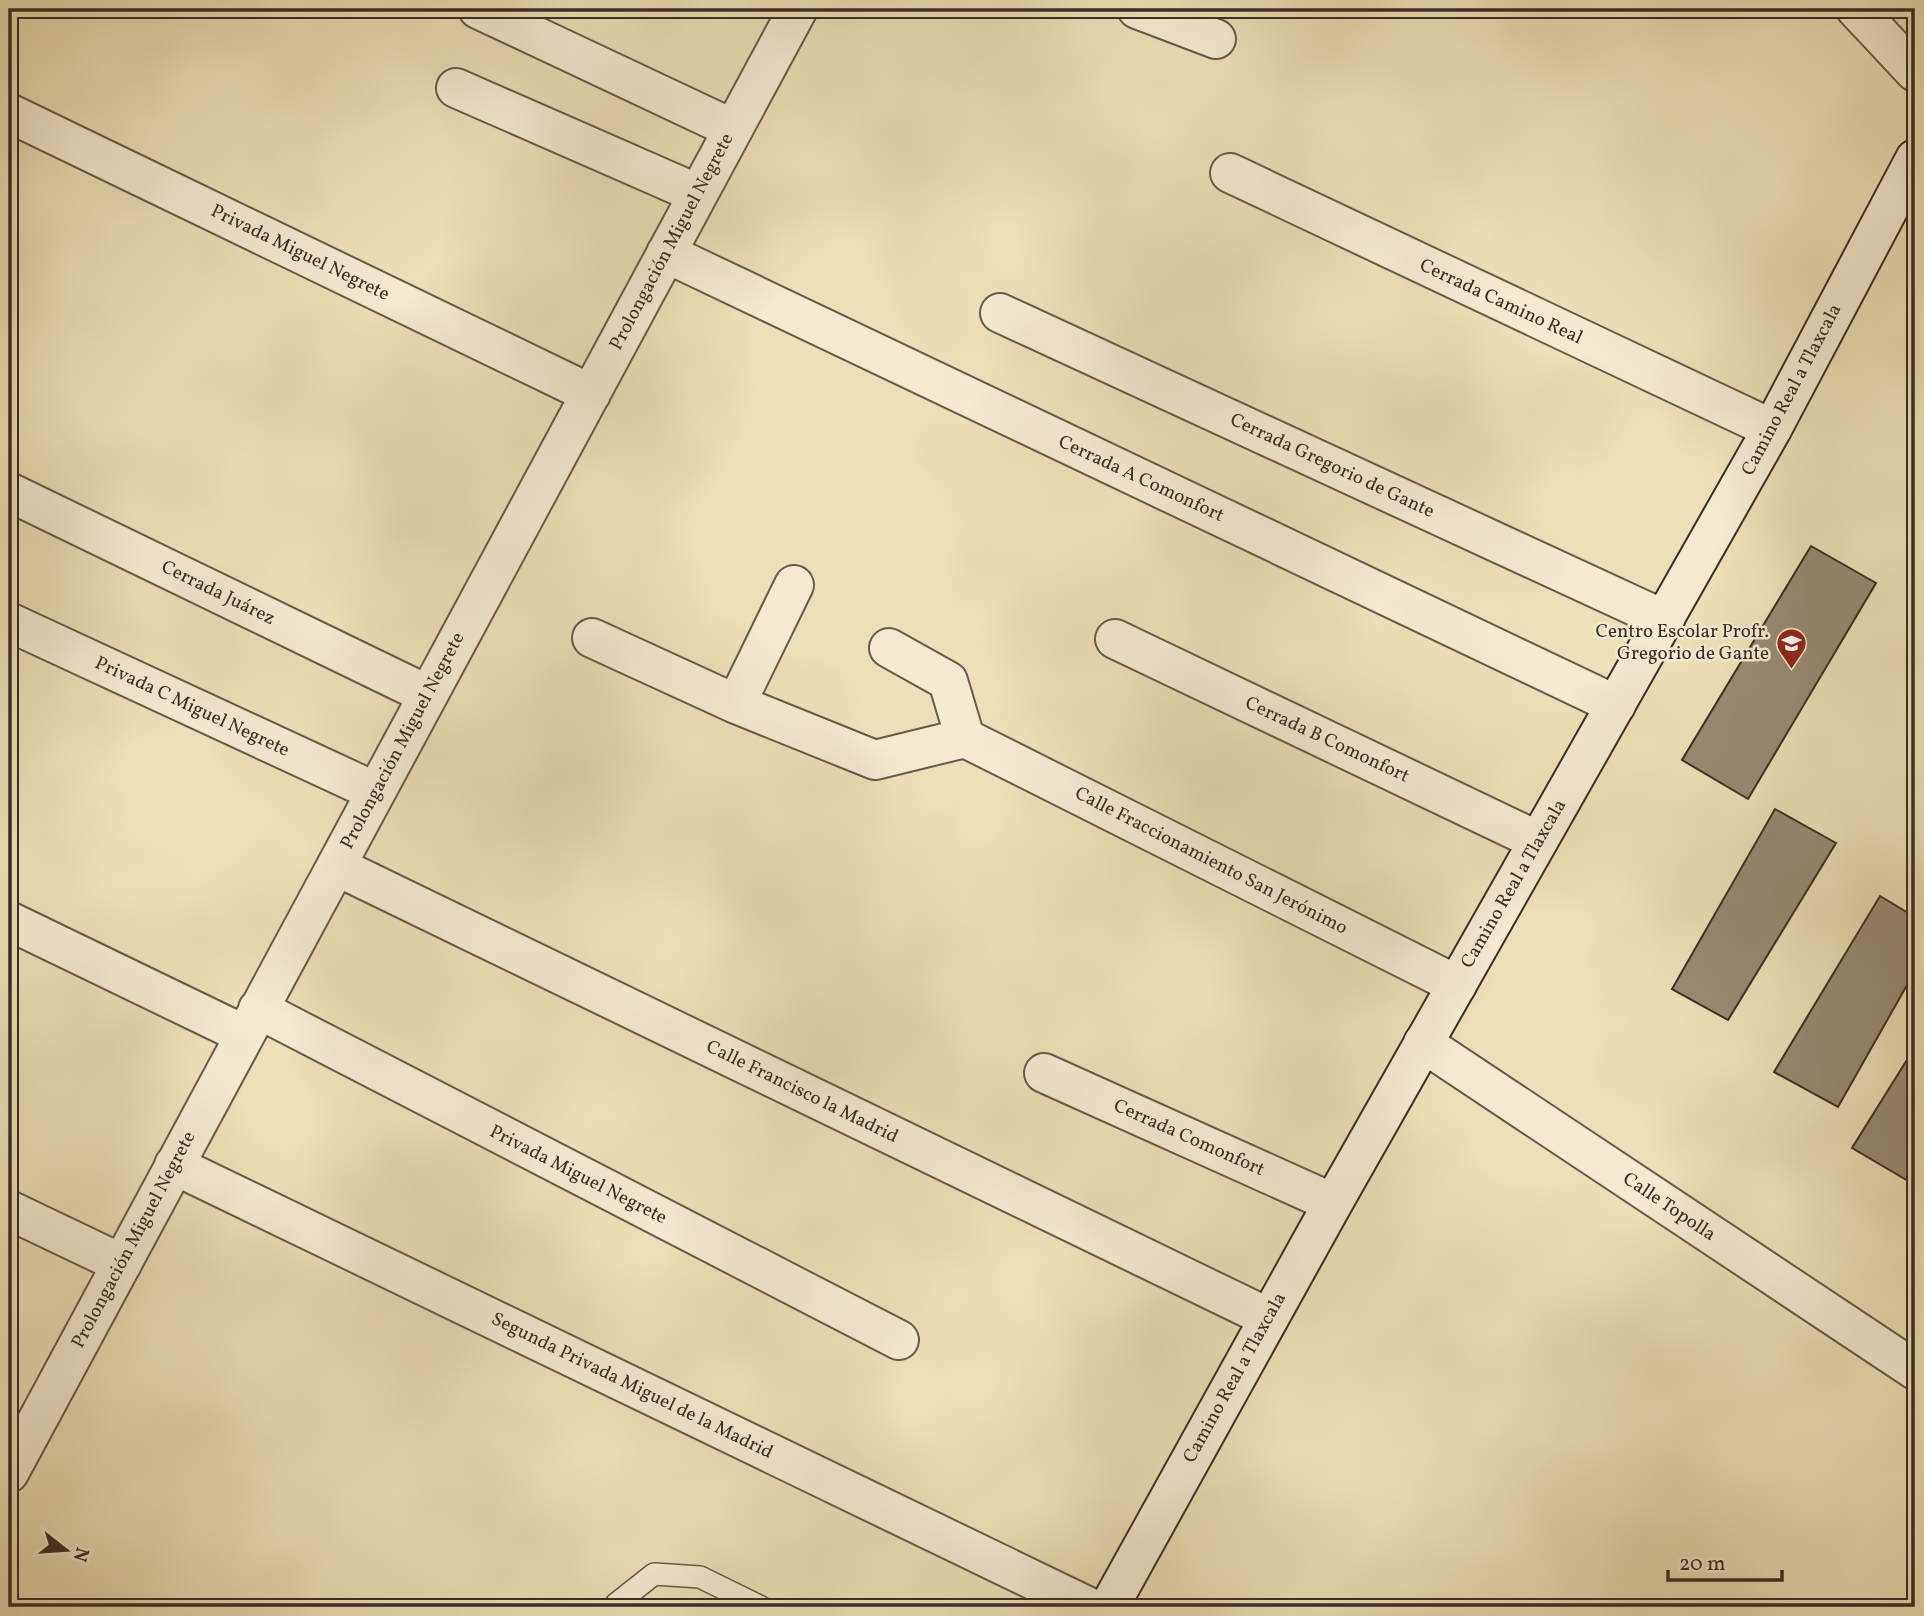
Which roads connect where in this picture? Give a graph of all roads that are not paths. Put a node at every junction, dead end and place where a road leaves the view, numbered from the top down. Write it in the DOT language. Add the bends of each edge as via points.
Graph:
graph roads {
  1 [pos="478,9"];
  2 [pos="798,9"];
  3 [pos="1137,9"];
  4 [pos="1856,9"];
  5 [pos="1216,39"];
  6 [pos="1915,72"];
  7 [pos="456,88"];
  8 [pos="9,113"];
  9 [pos="733,129"];
  10 [pos="1915,159"];
  11 [pos="1230,173"];
  12 [pos="698,194"];
  13 [pos="666,253"];
  14 [pos="1000,313"];
  15 [pos="591,394"];
  16 [pos="1772,429"];
  17 [pos="9,492"];
  18 [pos="794,585"];
  19 [pos="1665,620"];
  20 [pos="9,622"];
  21 [pos="592,638"];
  22 [pos="1115,639"];
  23 [pos="889,648"];
  24 [pos="428,695"];
  25 [pos="736,704"];
  26 [pos="1616,705"];
  27 [pos="965,738"];
  28 [pos="376,792"];
  29 [pos="1538,841"];
  30 [pos="336,866"];
  31 [pos="9,921"];
  32 [pos="1457,985"];
  33 [pos="251,1022"];
  34 [pos="1423,1044"];
  35 [pos="1044,1073"];
  36 [pos="174,1166"];
  37 [pos="1333,1203"];
  38 [pos="9,1210"];
  39 [pos="122,1264"];
  40 [pos="1269,1318"];
  41 [pos="899,1340"];
  42 [pos="1915,1370"];
  43 [pos="18,1434"];
  44 [pos="9,1473"];
  45 [pos="616,1604"];
  46 [pos="761,1607"];
  47 [pos="1089,1607"];
  48 [pos="1109,1607"];
  1 -- 9 [label="street"];
  2 -- 9 [label="street, Prolongación Miguel Negrete"];
  3 -- 5 [label="street"];
  4 -- 6 [label="street"];
  7 -- 12 [label="street"];
  8 -- 15 [label="street, Privada Miguel Negrete"];
  9 -- 12 [label="street, Prolongación Miguel Negrete"];
  10 -- 16 [label="street, Camino Real a Tlaxcala"];
  11 -- 16 [label="street, Cerrada Camino Real"];
  12 -- 13 [label="street, Prolongación Miguel Negrete"];
  13 -- 15 [label="street, Prolongación Miguel Negrete"];
  13 -- 26 [label="street, Cerrada A Comonfort"];
  14 -- 19 [label="street, Cerrada Gregorio de Gante"];
  15 -- 24 [label="street, Prolongación Miguel Negrete"];
  16 -- 19 [label="street, Camino Real a Tlaxcala"];
  17 -- 24 [label="street, Cerrada Juárez"];
  18 -- 25 [label="street"];
  19 -- 26 [label="street, Camino Real a Tlaxcala"];
  20 -- 28 [label="street, Privada C Miguel Negrete"];
  21 -- 25 [label="street"];
  22 -- 29 [label="street, Cerrada B Comonfort"];
  23 -- 27 [label="street" via="948,681"];
  24 -- 28 [label="street, Prolongación Miguel Negrete"];
  25 -- 27 [label="street" via="875,760"];
  26 -- 29 [label="street, Camino Real a Tlaxcala"];
  27 -- 32 [label="street, Calle Fraccionamiento San Jerónimo"];
  28 -- 30 [label="street, Prolongación Miguel Negrete"];
  29 -- 32 [label="street, Camino Real a Tlaxcala"];
  30 -- 33 [label="street, Prolongación Miguel Negrete"];
  30 -- 40 [label="street, Calle Francisco la Madrid"];
  31 -- 33 [label="street, Privada Miguel Negrete"];
  32 -- 34 [label="street, Camino Real a Tlaxcala"];
  33 -- 36 [label="street, Prolongación Miguel Negrete"];
  33 -- 41 [label="street, Privada Miguel Negrete"];
  34 -- 37 [label="street, Camino Real a Tlaxcala"];
  34 -- 42 [label="street, Calle Topolla"];
  35 -- 37 [label="street, Cerrada Comonfort"];
  36 -- 39 [label="street, Prolongación Miguel Negrete"];
  36 -- 47 [label="street, Segunda Privada Miguel de la Madrid"];
  37 -- 40 [label="street, Camino Real a Tlaxcala"];
  38 -- 39 [label="street"];
  39 -- 43 [label="street, Prolongación Miguel Negrete"];
  40 -- 48 [label="street, Camino Real a Tlaxcala"];
  43 -- 44 [label="street, Prolongación Miguel Negrete"];
  45 -- 46 [label="lane" via="654,1574 700,1577"];
}
